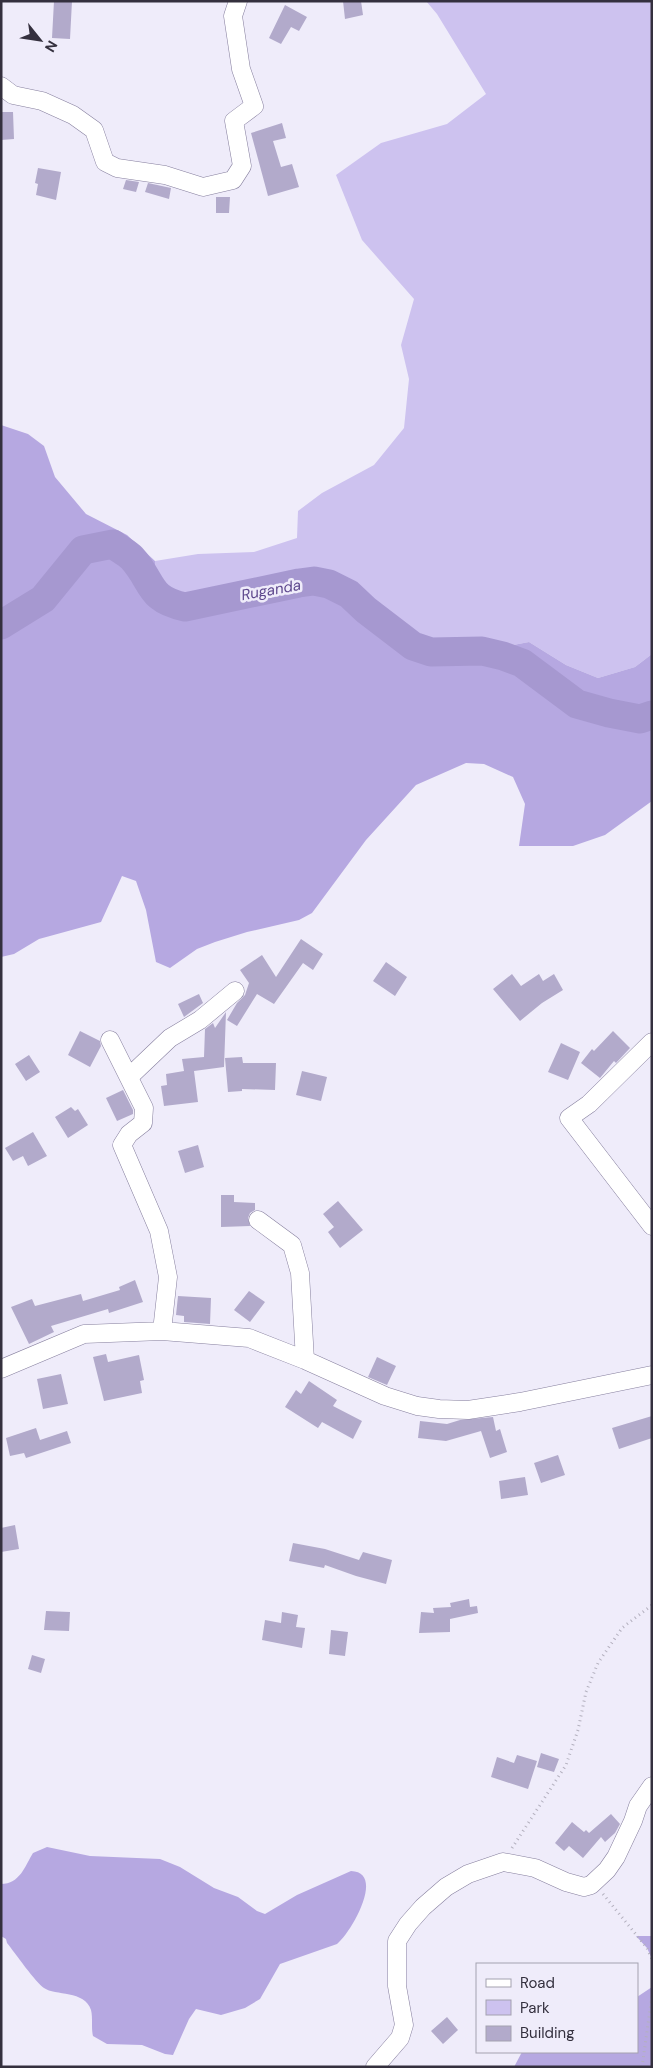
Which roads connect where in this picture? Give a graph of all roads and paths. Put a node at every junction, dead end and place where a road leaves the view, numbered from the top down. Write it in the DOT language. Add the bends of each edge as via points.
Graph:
graph roads {
  1 [pos="238,1"];
  2 [pos="1,86"];
  3 [pos="234,991"];
  4 [pos="110,1040"];
  5 [pos="652,1042"];
  6 [pos="129,1077"];
  7 [pos="258,1220"];
  8 [pos="652,1226"];
  9 [pos="162,1331"];
  10 [pos="305,1360"];
  11 [pos="1,1369"];
  12 [pos="652,1375"];
  13 [pos="652,1605"];
  14 [pos="652,1786"];
  15 [pos="503,1862"];
  16 [pos="595,1883"];
  17 [pos="652,1959"];
  18 [pos="652,1996"];
  19 [pos="375,2067"];
  20 [pos="642,2067"];
  1 -- 2 [label="street" via="233,16 241,69 254,106 234,121 242,166 233,180 203,187 165,175 116,168 105,162 94,130 73,115 42,101 13,95"];
  3 -- 6 [label="street" via="200,1020 170,1038"];
  4 -- 6 [label="street"];
  5 -- 8 [label="street" via="590,1104 569,1118"];
  6 -- 9 [label="street" via="144,1108 143,1123 129,1134 122,1145 159,1232 168,1277"];
  7 -- 10 [label="street" via="292,1245 300,1273"];
  9 -- 10 [label="street" via="249,1338"];
  9 -- 11 [label="street" via="84,1334"];
  10 -- 12 [label="street" via="385,1396 439,1409 468,1410 520,1402"];
  13 -- 15 [label="path" via="622,1628 598,1662 586,1692 566,1765"];
  14 -- 16 [label="street" via="638,1806 616,1857"];
  15 -- 16 [label="street" via="535,1868 584,1887"];
  15 -- 19 [label="street" via="468,1874 446,1888 423,1907 397,1940 397,1986 404,2025 400,2038"];
  16 -- 17 [label="path" via="647,1948"];
  18 -- 20 [label="path"];
}
